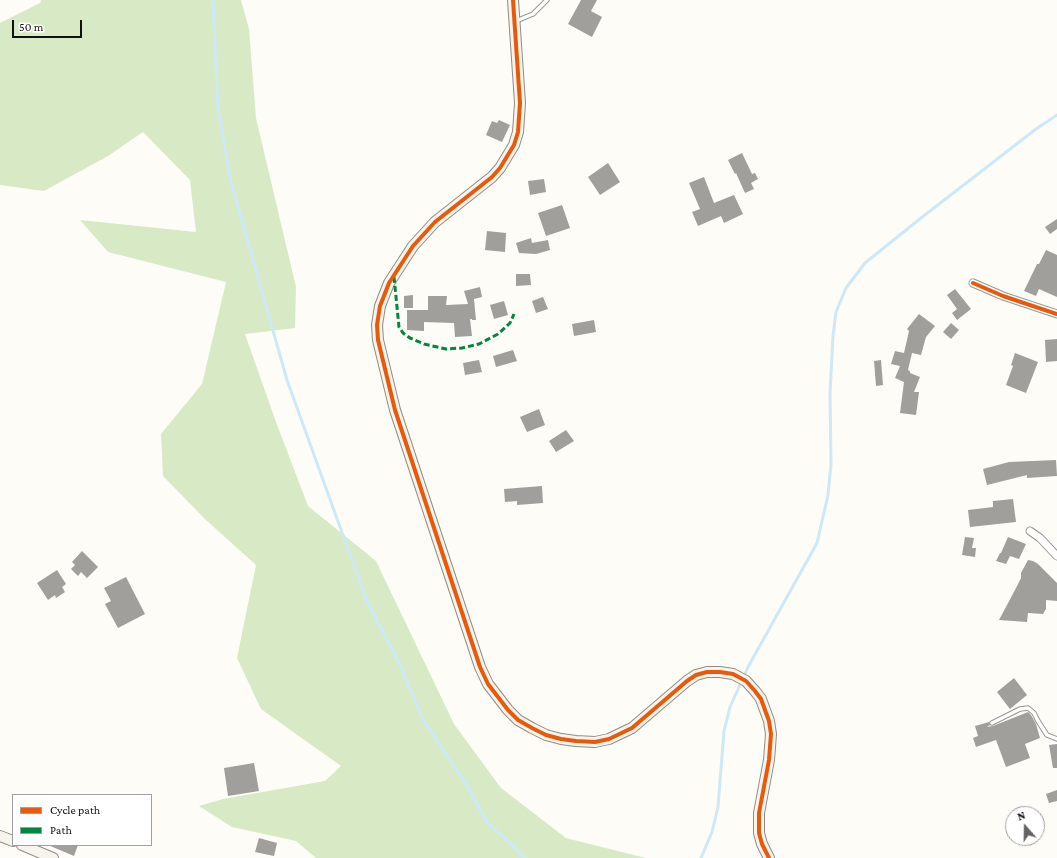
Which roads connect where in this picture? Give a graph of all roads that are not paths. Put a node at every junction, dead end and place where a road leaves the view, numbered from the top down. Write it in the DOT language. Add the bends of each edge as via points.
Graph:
graph roads {
  1 [pos="513,0"];
  2 [pos="547,0"];
  3 [pos="515,21"];
  4 [pos="973,283"];
  5 [pos="1057,314"];
  6 [pos="1030,531"];
  7 [pos="1057,556"];
  8 [pos="992,724"];
  9 [pos="1057,739"];
  10 [pos="0,836"];
  11 [pos="12,842"];
  12 [pos="24,846"];
  13 [pos="53,858"];
  14 [pos="769,858"];
  1 -- 3 [label="street"];
  2 -- 3 [label="lane" via="533,14"];
  3 -- 14 [label="street" via="520,103 518,132 514,145 492,177 435,222 413,246 389,283 380,306 377,320 378,340 395,410 480,667 488,684 508,710 518,720 546,735 595,742 609,739 632,728 696,675 720,672 733,674 746,681 761,699 771,734 759,833"];
  4 -- 5 [label="street"];
  6 -- 7 [label="street"];
  8 -- 9 [label="lane" via="1028,708 1034,712 1047,735"];
  10 -- 11 [label="street"];
  12 -- 13 [label="street"];
}
